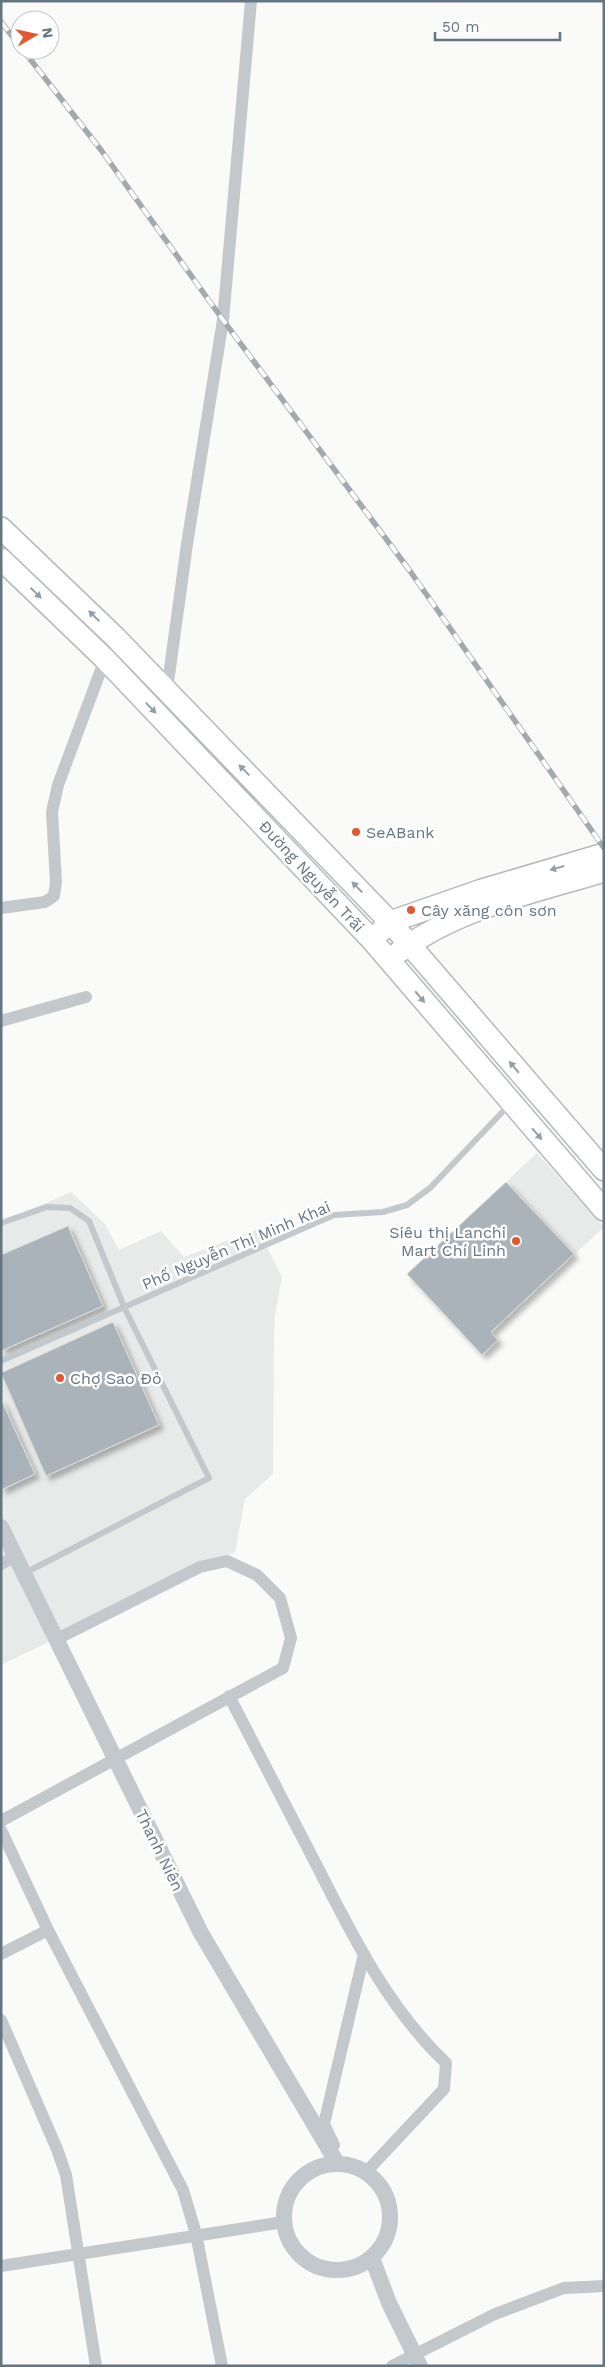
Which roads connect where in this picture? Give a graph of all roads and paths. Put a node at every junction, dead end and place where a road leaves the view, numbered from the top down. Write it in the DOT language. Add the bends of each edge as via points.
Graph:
graph roads {
  1 [pos="251,1"];
  2 [pos="1,528"];
  3 [pos="1,559"];
  4 [pos="115,637"];
  5 [pos="105,658"];
  6 [pos="167,690"];
  7 [pos="604,854"];
  8 [pos="604,872"];
  9 [pos="1,908"];
  10 [pos="390,922"];
  11 [pos="371,939"];
  12 [pos="409,944"];
  13 [pos="389,960"];
  14 [pos="86,997"];
  15 [pos="1,1021"];
  16 [pos="531,1087"];
  17 [pos="510,1103"];
  18 [pos="604,1170"];
  19 [pos="604,1210"];
  20 [pos="1,1223"];
  21 [pos="125,1308"];
  22 [pos="1,1362"];
  23 [pos="1,1527"];
  24 [pos="16,1556"];
  25 [pos="1,1564"];
  26 [pos="25,1573"];
  27 [pos="57,1639"];
  28 [pos="229,1696"];
  29 [pos="115,1759"];
  30 [pos="1,1821"];
  31 [pos="1,1830"];
  32 [pos="48,1930"];
  33 [pos="1,1954"];
  34 [pos="364,1954"];
  35 [pos="1,2020"];
  36 [pos="339,2163"];
  37 [pos="367,2171"];
  38 [pos="284,2222"];
  39 [pos="196,2234"];
  40 [pos="80,2253"];
  41 [pos="372,2258"];
  42 [pos="1,2266"];
  43 [pos="604,2286"];
  44 [pos="417,2360"];
  45 [pos="96,2366"];
  46 [pos="222,2366"];
  47 [pos="392,2366"];
  1 -- 6 [label="street" via="223,320"];
  4 -- 2 [label="highway, Đường Nguyễn Trãi, one-way"];
  3 -- 5 [label="highway, Đường Nguyễn Trãi, one-way"];
  4 -- 5 [label="highway"];
  4 -- 6 [label="highway, Đường Nguyễn Trãi"];
  5 -- 9 [label="street" via="58,785 52,812 54,896 45,902"];
  5 -- 11 [label="highway, Đường Nguyễn Trãi, one-way"];
  10 -- 6 [label="highway, Đường Nguyễn Trãi, one-way"];
  7 -- 10 [label="highway, one-way" via="482,890"];
  8 -- 12 [label="highway" via="490,906"];
  10 -- 11 [label="highway"];
  10 -- 12 [label="highway, Đường Nguyễn Trãi"];
  11 -- 13 [label="highway, Đường Nguyễn Trãi"];
  12 -- 13 [label="highway"];
  16 -- 12 [label="highway, Đường Nguyễn Trãi, one-way"];
  13 -- 17 [label="highway, Đường Nguyễn Trãi, one-way"];
  14 -- 15 [label="street"];
  16 -- 17 [label="highway"];
  16 -- 18 [label="highway, Đường Nguyễn Trãi"];
  17 -- 19 [label="highway, Đường Nguyễn Trãi, one-way"];
  17 -- 21 [label="lane, Phố Nguyễn Thị Minh Khai" via="430,1188 406,1205 383,1212 334,1215"];
  20 -- 21 [label="lane" via="47,1207 70,1208 76,1212 89,1221"];
  21 -- 22 [label="lane, Phố Nguyễn Thị Minh Khai"];
  21 -- 26 [label="lane" via="209,1478"];
  23 -- 24 [label="street, Thanh Niên"];
  24 -- 25 [label="street"];
  24 -- 26 [label="street, Thanh Niên"];
  26 -- 27 [label="street, Thanh Niên"];
  27 -- 28 [label="street" via="200,1567 227,1561 257,1575 280,1598 291,1638 283,1668"];
  27 -- 29 [label="street, Thanh Niên"];
  28 -- 29 [label="street"];
  28 -- 34 [label="street"];
  29 -- 30 [label="street"];
  29 -- 36 [label="street, Thanh Niên" via="201,1933"];
  31 -- 32 [label="street"];
  32 -- 33 [label="street"];
  32 -- 39 [label="street" via="183,2190"];
  34 -- 36 [label="street" via="324,2124"];
  34 -- 37 [label="street" via="398,2010 446,2064 444,2089"];
  35 -- 40 [label="street" via="58,2149"];
  36 -- 37 [label="street"];
  36 -- 38 [label="street" via="319,2166 304,2174 292,2188 285,2204"];
  37 -- 41 [label="street" via="386,2192 392,2218 389,2234"];
  38 -- 39 [label="street"];
  38 -- 41 [label="street" via="294,2248 316,2266 344,2270"];
  39 -- 40 [label="street"];
  39 -- 46 [label="street"];
  40 -- 42 [label="street"];
  40 -- 45 [label="street"];
  41 -- 44 [label="street" via="389,2303"];
  43 -- 44 [label="street" via="564,2288 495,2314"];
  44 -- 47 [label="street"];
}
